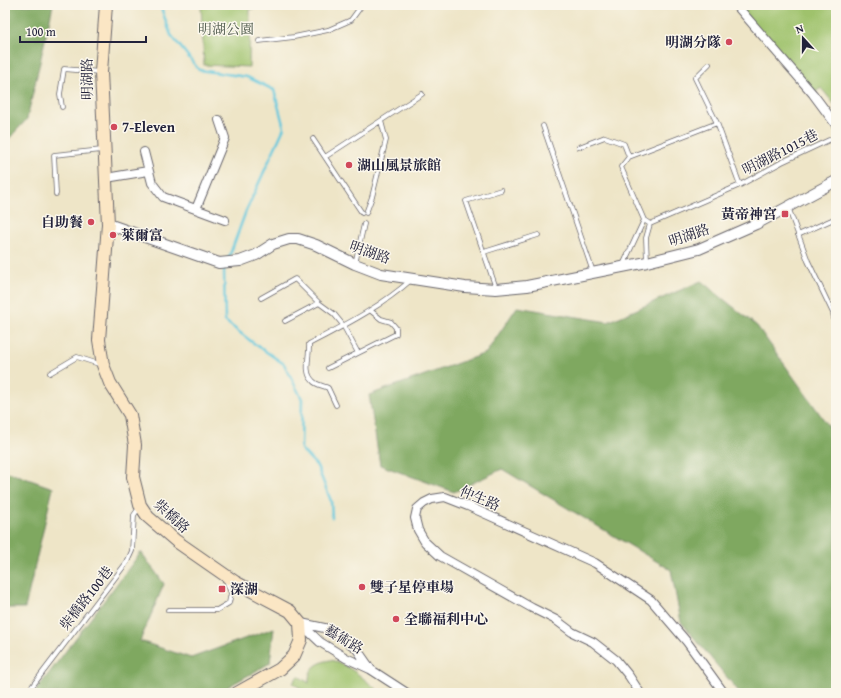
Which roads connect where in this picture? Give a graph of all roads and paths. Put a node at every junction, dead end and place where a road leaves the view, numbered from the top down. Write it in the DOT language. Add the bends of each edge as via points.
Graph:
graph roads {
  1 [pos="106,5"];
  2 [pos="362,5"];
  3 [pos="736,5"];
  4 [pos="259,41"];
  5 [pos="709,64"];
  6 [pos="101,72"];
  7 [pos="422,94"];
  8 [pos="62,107"];
  9 [pos="219,120"];
  10 [pos="381,121"];
  11 [pos="717,123"];
  12 [pos="836,125"];
  13 [pos="543,126"];
  14 [pos="313,139"];
  15 [pos="829,140"];
  16 [pos="579,147"];
  17 [pos="105,150"];
  18 [pos="144,152"];
  19 [pos="325,157"];
  20 [pos="629,157"];
  21 [pos="148,171"];
  22 [pos="106,178"];
  23 [pos="836,181"];
  24 [pos="740,185"];
  25 [pos="501,190"];
  26 [pos="56,194"];
  27 [pos="788,207"];
  28 [pos="196,209"];
  29 [pos="836,218"];
  30 [pos="225,220"];
  31 [pos="644,220"];
  32 [pos="108,224"];
  33 [pos="364,224"];
  34 [pos="650,224"];
  35 [pos="538,235"];
  36 [pos="798,235"];
  37 [pos="484,252"];
  38 [pos="648,262"];
  39 [pos="355,264"];
  40 [pos="622,267"];
  41 [pos="593,273"];
  42 [pos="414,278"];
  43 [pos="496,289"];
  44 [pos="261,298"];
  45 [pos="319,303"];
  46 [pos="370,310"];
  47 [pos="835,312"];
  48 [pos="285,321"];
  49 [pos="343,325"];
  50 [pos="836,330"];
  51 [pos="358,353"];
  52 [pos="103,365"];
  53 [pos="328,368"];
  54 [pos="50,373"];
  55 [pos="336,405"];
  56 [pos="140,505"];
  57 [pos="224,574"];
  58 [pos="168,610"];
  59 [pos="300,623"];
  60 [pos="370,669"];
  61 [pos="27,693"];
  62 [pos="237,693"];
  63 [pos="407,693"];
  64 [pos="640,693"];
  65 [pos="724,693"];
  1 -- 6 [label="main road, 明湖路"];
  2 -- 4 [label="lane" via="351,20 328,30"];
  3 -- 12 [label="street" via="813,94"];
  5 -- 11 [label="lane, 明湖路1015巷" via="695,78"];
  6 -- 8 [label="lane" via="64,69 60,94"];
  6 -- 17 [label="main road, 明湖路"];
  7 -- 10 [label="lane"];
  9 -- 28 [label="street" via="225,138"];
  10 -- 19 [label="lane"];
  10 -- 19 [label="lane" via="386,140 372,197 364,213"];
  11 -- 20 [label="lane"];
  11 -- 24 [label="lane, 明湖路1015巷"];
  13 -- 41 [label="lane"];
  14 -- 19 [label="lane"];
  15 -- 24 [label="lane, 明湖路1015巷"];
  16 -- 20 [label="lane" via="605,137 624,144"];
  17 -- 22 [label="main road, 明湖路"];
  17 -- 26 [label="lane" via="54,154"];
  18 -- 21 [label="street"];
  20 -- 31 [label="lane" via="621,167"];
  21 -- 22 [label="street"];
  21 -- 28 [label="street" via="152,183 163,197"];
  22 -- 32 [label="main road, 明湖路"];
  23 -- 27 [label="street, 明湖路"];
  24 -- 34 [label="lane, 明湖路1015巷"];
  25 -- 37 [label="lane" via="466,201"];
  27 -- 36 [label="lane"];
  27 -- 38 [label="street, 明湖路" via="699,249"];
  28 -- 30 [label="street"];
  29 -- 36 [label="lane"];
  31 -- 34 [label="lane"];
  31 -- 40 [label="lane"];
  32 -- 39 [label="street, 明湖路" via="219,263 240,261 273,244 298,239"];
  32 -- 52 [label="main road, 柴橋路" via="100,340"];
  33 -- 39 [label="lane"];
  34 -- 38 [label="lane" via="646,238"];
  35 -- 37 [label="lane"];
  36 -- 47 [label="lane" via="808,261"];
  37 -- 43 [label="lane"];
  38 -- 40 [label="street, 明湖路"];
  39 -- 42 [label="street, 明湖路" via="381,274"];
  40 -- 41 [label="street, 明湖路"];
  41 -- 43 [label="street, 明湖路" via="527,286"];
  42 -- 43 [label="street, 明湖路" via="465,287"];
  42 -- 46 [label="lane"];
  44 -- 45 [label="lane" via="295,279"];
  45 -- 48 [label="lane"];
  45 -- 49 [label="lane" via="334,314"];
  46 -- 49 [label="lane"];
  46 -- 51 [label="lane" via="381,319 391,322 396,328 396,334"];
  47 -- 50 [label="lane"];
  49 -- 51 [label="lane"];
  49 -- 55 [label="lane" via="310,344 307,369 313,381 328,388"];
  51 -- 53 [label="lane"];
  52 -- 54 [label="lane" via="76,357"];
  52 -- 56 [label="main road, 柴橋路" via="110,383 130,415 134,445 133,477"];
  56 -- 57 [label="main road, 柴橋路" via="148,517 176,541"];
  56 -- 61 [label="lane, 柴橋路100巷" via="134,515 132,551 127,562"];
  57 -- 58 [label="lane" via="231,593 229,603 217,610"];
  57 -- 59 [label="main road, 柴橋路" via="290,611"];
  59 -- 60 [label="street, 藝術路" via="320,642"];
  59 -- 60 [label="street, 藝術路" via="329,629 356,648"];
  59 -- 62 [label="main road" via="301,640 294,656 280,669"];
  60 -- 63 [label="street, 藝術路"];
  64 -- 65 [label="street, 仲生路" via="616,660 593,642 440,556 418,530 415,518 417,509 432,499 445,497 594,563 651,600 687,642"];
}
